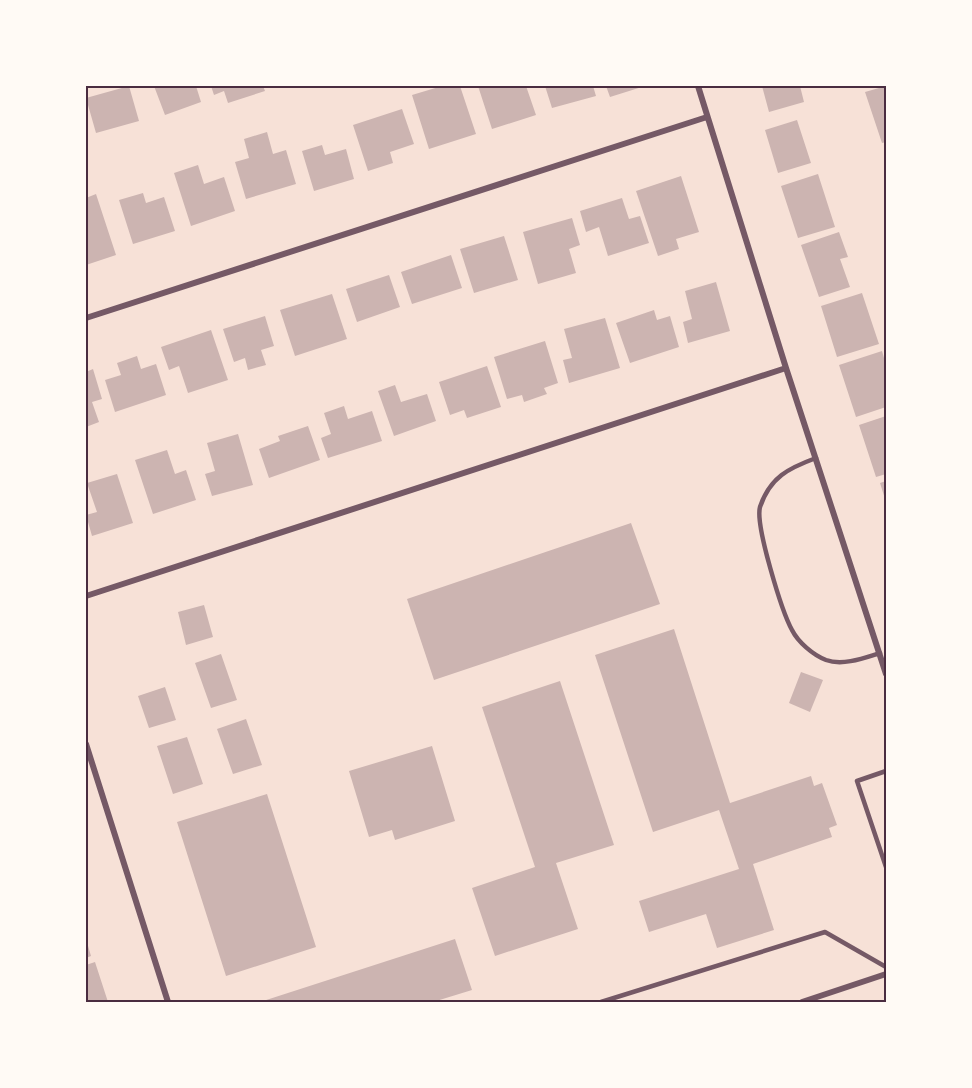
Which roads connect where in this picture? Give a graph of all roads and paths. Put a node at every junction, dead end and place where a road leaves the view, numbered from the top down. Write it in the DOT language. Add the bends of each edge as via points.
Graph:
graph roads {
  1 [pos="698,86"];
  2 [pos="707,117"];
  3 [pos="86,318"];
  4 [pos="786,368"];
  5 [pos="816,458"];
  6 [pos="86,596"];
  7 [pos="880,653"];
  8 [pos="886,674"];
  9 [pos="86,744"];
  10 [pos="886,771"];
  11 [pos="886,867"];
  12 [pos="886,967"];
  13 [pos="886,974"];
  14 [pos="168,1002"];
  15 [pos="601,1002"];
  16 [pos="802,1002"];
  1 -- 2 [label="street"];
  2 -- 3 [label="street"];
  2 -- 4 [label="street"];
  4 -- 5 [label="street"];
  4 -- 6 [label="street"];
  5 -- 7 [label="street"];
  5 -- 7 [label="lane" via="781,475 766,493 759,510 761,536 772,573 791,630 800,642 826,660 842,662"];
  7 -- 8 [label="street"];
  9 -- 14 [label="street"];
  10 -- 11 [label="lane" via="858,781"];
  12 -- 15 [label="lane" via="825,932"];
  13 -- 16 [label="street"];
}
